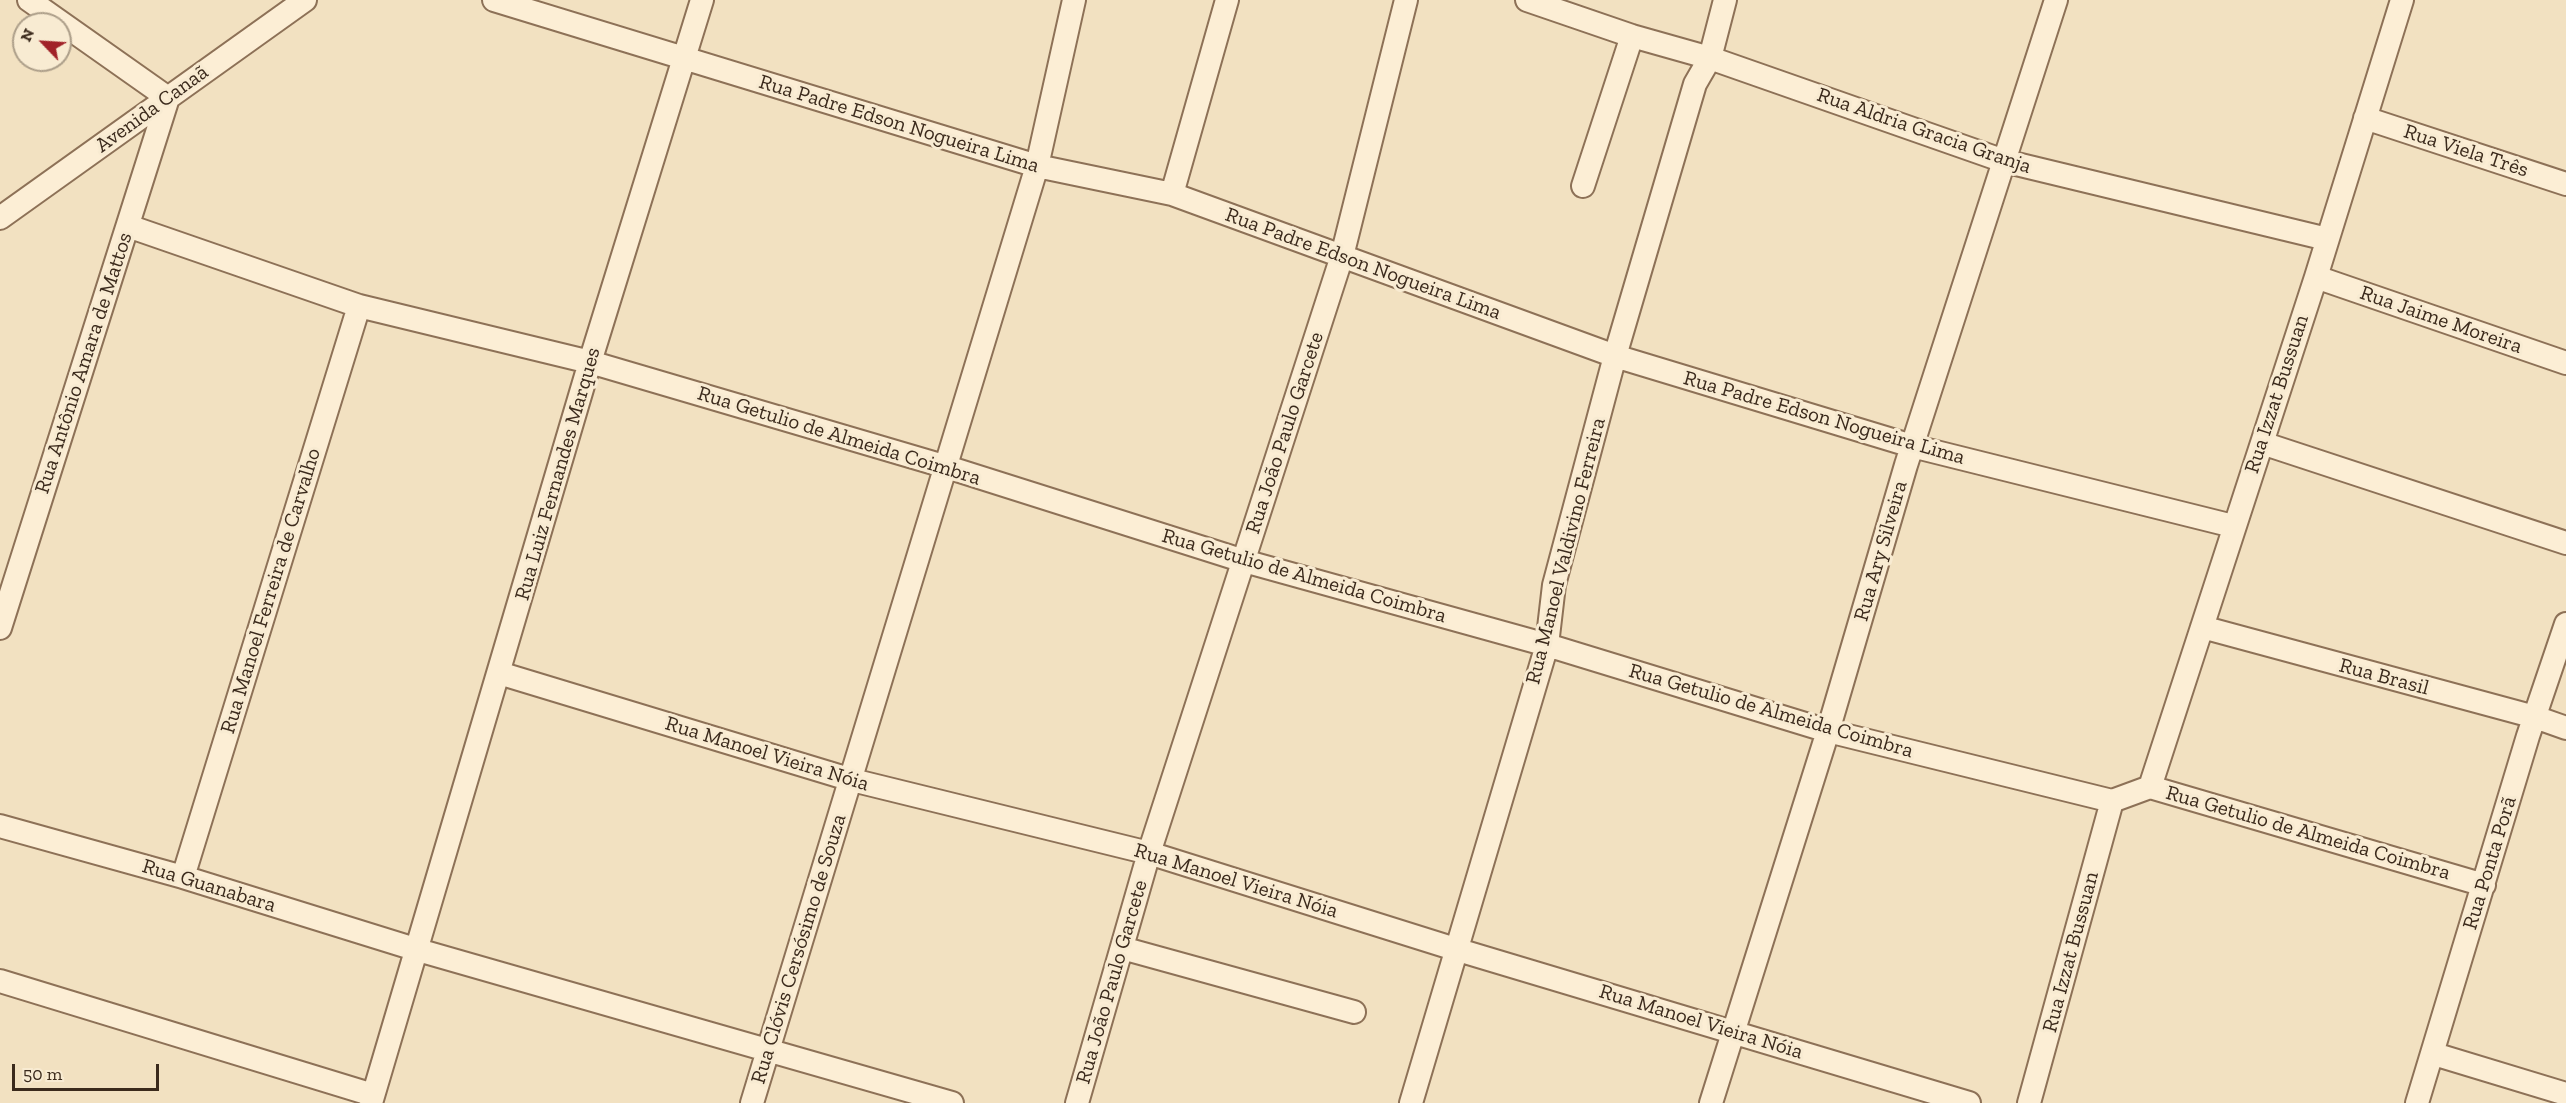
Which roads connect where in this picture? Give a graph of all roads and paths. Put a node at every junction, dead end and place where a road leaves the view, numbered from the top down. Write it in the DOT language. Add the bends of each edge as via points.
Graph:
graph roads {
  1 [pos="29,0"];
  2 [pos="305,0"];
  3 [pos="494,0"];
  4 [pos="702,0"];
  5 [pos="1074,0"];
  6 [pos="1227,0"];
  7 [pos="1406,0"];
  8 [pos="1527,0"];
  9 [pos="1725,0"];
  10 [pos="2056,0"];
  11 [pos="2402,0"];
  12 [pos="1632,36"];
  13 [pos="1710,58"];
  14 [pos="686,59"];
  15 [pos="168,98"];
  16 [pos="2365,118"];
  17 [pos="2004,161"];
  18 [pos="1037,166"];
  19 [pos="2566,184"];
  20 [pos="1583,186"];
  21 [pos="1172,194"];
  22 [pos="0,218"];
  23 [pos="128,226"];
  24 [pos="2327,239"];
  25 [pos="1342,255"];
  26 [pos="2316,277"];
  27 [pos="359,306"];
  28 [pos="1614,356"];
  29 [pos="590,362"];
  30 [pos="2566,363"];
  31 [pos="2262,443"];
  32 [pos="1912,446"];
  33 [pos="946,467"];
  34 [pos="2233,526"];
  35 [pos="2566,543"];
  36 [pos="1244,561"];
  37 [pos="2566,624"];
  38 [pos="2202,627"];
  39 [pos="0,628"];
  40 [pos="1546,645"];
  41 [pos="499,673"];
  42 [pos="2535,717"];
  43 [pos="2566,728"];
  44 [pos="1828,731"];
  45 [pos="852,780"];
  46 [pos="2150,787"];
  47 [pos="2112,801"];
  48 [pos="0,826"];
  49 [pos="1149,853"];
  50 [pos="183,877"];
  51 [pos="2484,885"];
  52 [pos="1122,948"];
  53 [pos="1455,949"];
  54 [pos="418,950"];
  55 [pos="0,981"];
  56 [pos="1354,1012"];
  57 [pos="1734,1031"];
  58 [pos="767,1049"];
  59 [pos="2434,1054"];
  60 [pos="2566,1094"];
  61 [pos="372,1099"];
  62 [pos="752,1103"];
  63 [pos="952,1103"];
  64 [pos="1077,1103"];
  65 [pos="1411,1103"];
  66 [pos="1711,1103"];
  67 [pos="1969,1103"];
  68 [pos="2029,1103"];
  69 [pos="2417,1103"];
  1 -- 15 [label="street"];
  2 -- 15 [label="street, Avenida Canaã"];
  3 -- 14 [label="street, Rua Padre Edson Nogueira Lima"];
  4 -- 14 [label="street, Rua Luiz Fernandes Marques"];
  5 -- 18 [label="street, Rua Clóvis Cersósimo de Souza"];
  6 -- 21 [label="street"];
  7 -- 25 [label="street, Rua João Paulo Garcete"];
  8 -- 12 [label="street, Rua Aldria Gracia Granja"];
  9 -- 13 [label="street, Rua Manoel Valdivino Ferreira"];
  10 -- 17 [label="street, Rua Ary Silveira"];
  11 -- 16 [label="street, Rua Izzat Bussuan"];
  12 -- 13 [label="street, Rua Aldria Gracia Granja"];
  12 -- 20 [label="street"];
  13 -- 17 [label="street, Rua Aldria Gracia Granja"];
  13 -- 28 [label="street, Rua Manoel Valdivino Ferreira" via="1695,84"];
  14 -- 18 [label="street, Rua Padre Edson Nogueira Lima"];
  14 -- 29 [label="street, Rua Luiz Fernandes Marques"];
  15 -- 22 [label="street, Avenida Canaã"];
  15 -- 23 [label="street, Rua Antônio Amara de Mattos"];
  16 -- 19 [label="street, Rua Viela Três"];
  16 -- 24 [label="street, Rua Izzat Bussuan"];
  17 -- 24 [label="street, Rua Aldria Gracia Granja"];
  17 -- 32 [label="street, Rua Ary Silveira"];
  18 -- 21 [label="street, Rua Padre Edson Nogueira Lima"];
  18 -- 33 [label="street, Rua Clóvis Cersósimo de Souza"];
  21 -- 25 [label="street, Rua Padre Edson Nogueira Lima"];
  23 -- 27 [label="street, Rua Getulio de Almeida Coimbra"];
  23 -- 39 [label="street, Rua Antônio Amara de Mattos"];
  24 -- 26 [label="street, Rua Izzat Bussuan"];
  25 -- 28 [label="street, Rua Padre Edson Nogueira Lima"];
  25 -- 36 [label="street, Rua João Paulo Garcete"];
  26 -- 30 [label="street, Rua Jaime Moreira"];
  26 -- 31 [label="street, Rua Izzat Bussuan"];
  27 -- 29 [label="street, Rua Getulio de Almeida Coimbra"];
  27 -- 50 [label="street, Rua Manoel Ferreira de Carvalho"];
  28 -- 32 [label="street, Rua Padre Edson Nogueira Lima"];
  28 -- 40 [label="street, Rua Manoel Valdivino Ferreira" via="1554,585"];
  29 -- 33 [label="street, Rua Getulio de Almeida Coimbra"];
  29 -- 41 [label="street, Rua Luiz Fernandes Marques"];
  31 -- 34 [label="street, Rua Izzat Bussuan"];
  31 -- 35 [label="street"];
  32 -- 34 [label="street, Rua Padre Edson Nogueira Lima"];
  32 -- 44 [label="street, Rua Ary Silveira"];
  33 -- 36 [label="street, Rua Getulio de Almeida Coimbra"];
  33 -- 45 [label="street, Rua Clóvis Cersósimo de Souza"];
  34 -- 38 [label="street, Rua Izzat Bussuan"];
  36 -- 40 [label="street, Rua Getulio de Almeida Coimbra"];
  36 -- 49 [label="street, Rua João Paulo Garcete"];
  37 -- 42 [label="street, Rua Ponta Porã"];
  38 -- 42 [label="street, Rua Brasil"];
  38 -- 46 [label="street, Rua Izzat Bussuan"];
  40 -- 44 [label="street, Rua Getulio de Almeida Coimbra"];
  40 -- 53 [label="street, Rua Manoel Valdivino Ferreira"];
  41 -- 45 [label="street, Rua Manoel Vieira Nóia"];
  41 -- 54 [label="street, Rua Luiz Fernandes Marques"];
  42 -- 43 [label="street, Rua Brasil"];
  42 -- 51 [label="street, Rua Ponta Porã"];
  44 -- 47 [label="street, Rua Getulio de Almeida Coimbra"];
  44 -- 57 [label="street, Rua Ary Silveira"];
  45 -- 49 [label="street, Rua Manoel Vieira Nóia"];
  45 -- 58 [label="street, Rua Clóvis Cersósimo de Souza"];
  46 -- 47 [label="street, Rua Getulio de Almeida Coimbra"];
  46 -- 51 [label="street, Rua Getulio de Almeida Coimbra"];
  47 -- 68 [label="street, Rua Izzat Bussuan"];
  48 -- 50 [label="street, Rua Guanabara"];
  49 -- 52 [label="street, Rua João Paulo Garcete"];
  49 -- 53 [label="street, Rua Manoel Vieira Nóia"];
  50 -- 54 [label="street, Rua Guanabara"];
  51 -- 59 [label="street, Rua Ponta Porã"];
  52 -- 56 [label="street"];
  52 -- 64 [label="street, Rua João Paulo Garcete"];
  53 -- 57 [label="street, Rua Manoel Vieira Nóia"];
  53 -- 65 [label="street, Rua Manoel Valdivino Ferreira"];
  54 -- 58 [label="street, Rua Guanabara"];
  54 -- 61 [label="street"];
  55 -- 61 [label="street"];
  57 -- 66 [label="street, Rua Ary Silveira"];
  57 -- 67 [label="street, Rua Manoel Vieira Nóia"];
  58 -- 62 [label="street, Rua Clóvis Cersósimo de Souza"];
  58 -- 63 [label="street, Rua Guanabara"];
  59 -- 60 [label="street"];
  59 -- 69 [label="street, Rua Ponta Porã"];
}
